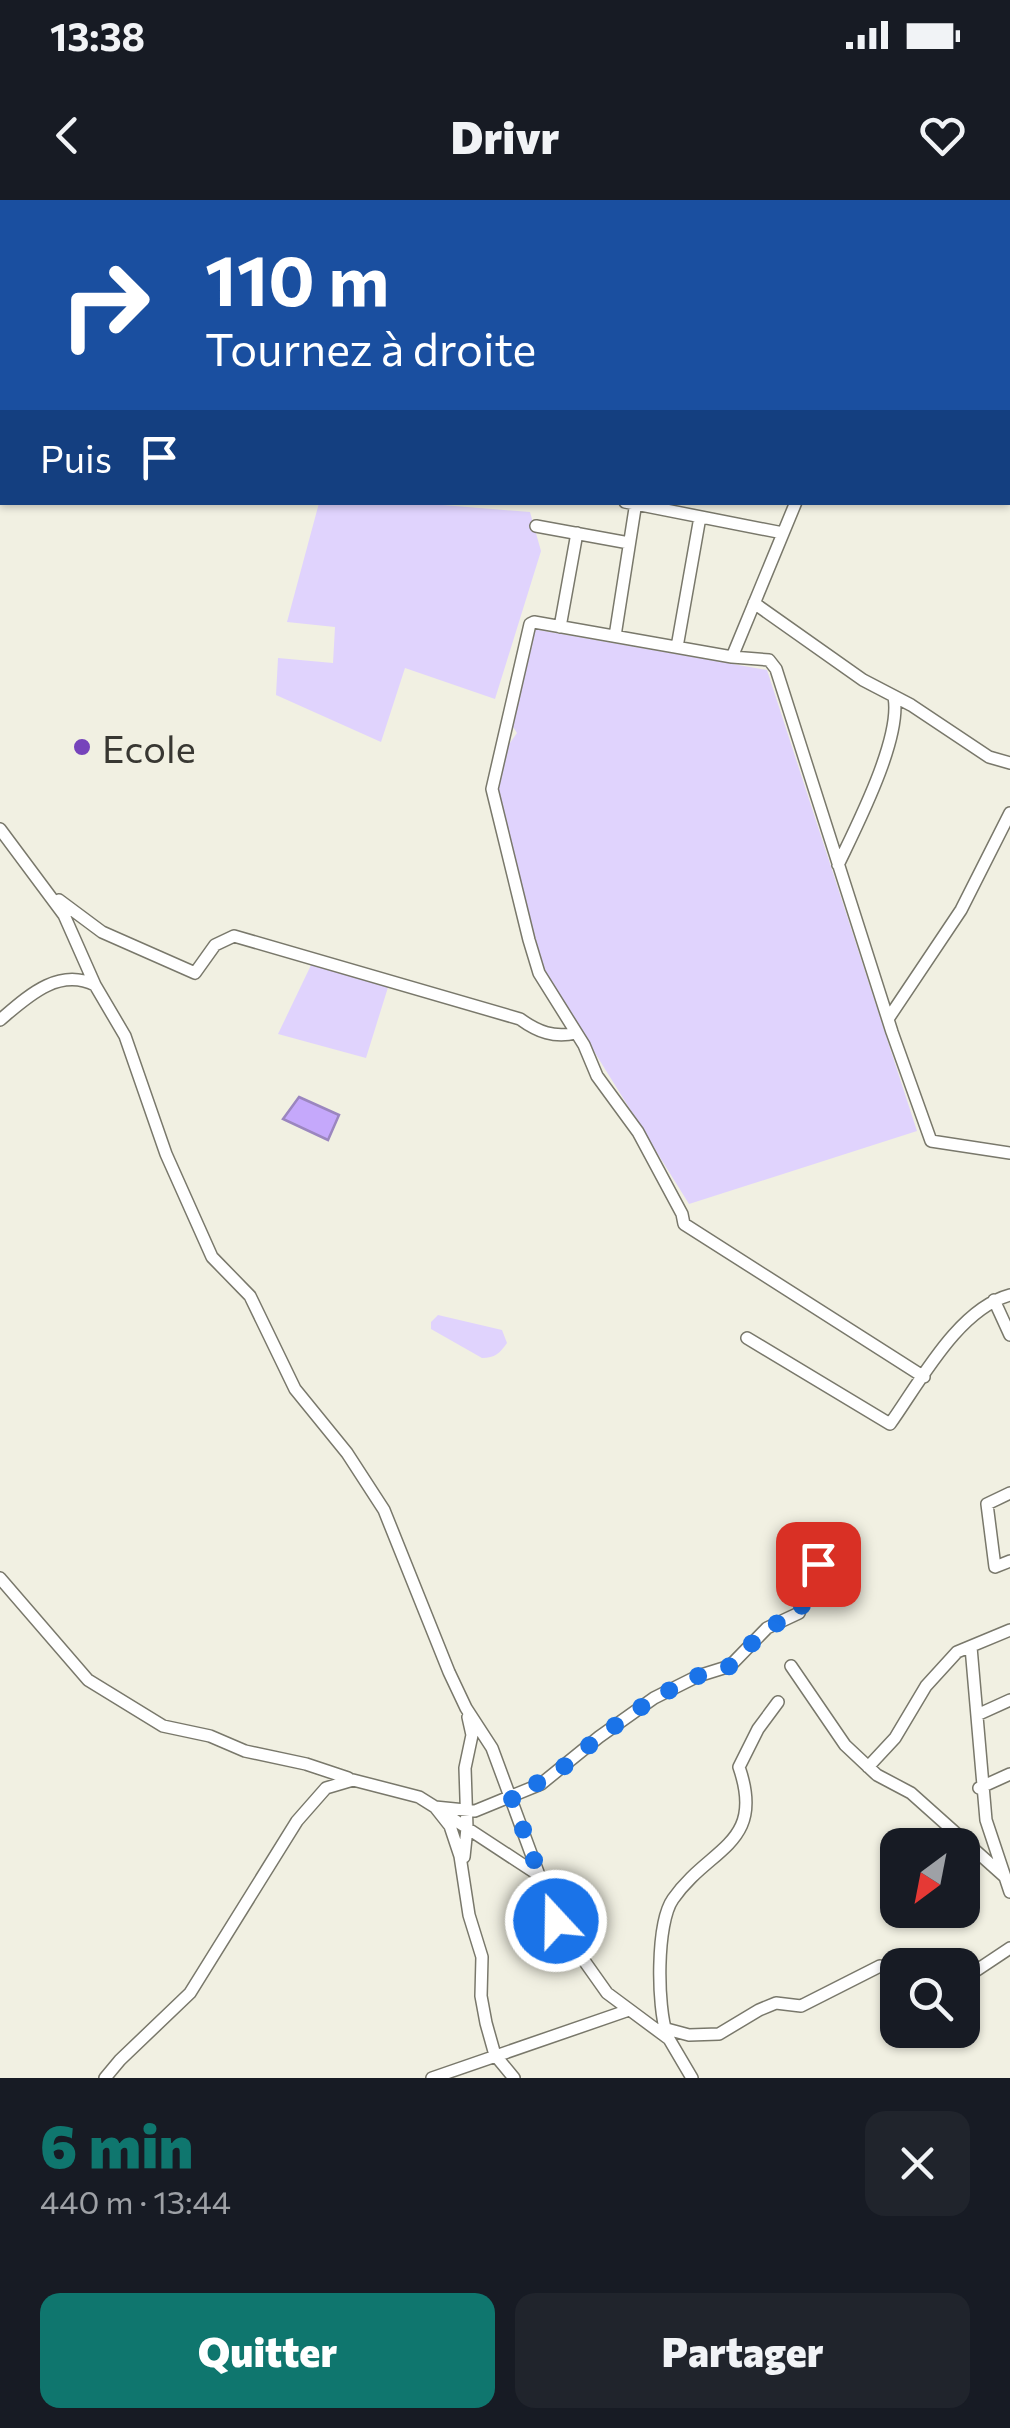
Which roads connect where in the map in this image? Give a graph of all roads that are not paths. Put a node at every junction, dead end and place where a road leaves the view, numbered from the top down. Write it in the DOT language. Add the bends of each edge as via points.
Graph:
graph roads {
  1 [pos="632,505"];
  2 [pos="642,505"];
  3 [pos="795,505"];
  4 [pos="700,517"];
  5 [pos="536,526"];
  6 [pos="577,533"];
  7 [pos="783,533"];
  8 [pos="630,543"];
  9 [pos="754,603"];
  10 [pos="560,626"];
  11 [pos="615,636"];
  12 [pos="677,648"];
  13 [pos="732,657"];
  14 [pos="894,697"];
  15 [pos="1010,762"];
  16 [pos="1010,813"];
  17 [pos="0,829"];
  18 [pos="838,864"];
  19 [pos="49,890"];
  20 [pos="95,985"];
  21 [pos="888,1019"];
  22 [pos="0,1020"];
  23 [pos="576,1034"];
  24 [pos="1010,1154"];
  25 [pos="1010,1295"];
  26 [pos="994,1300"];
  27 [pos="1010,1335"];
  28 [pos="747,1338"];
  29 [pos="924,1377"];
  30 [pos="1010,1493"];
  31 [pos="1010,1561"];
  32 [pos="818,1564"];
  33 [pos="0,1578"];
  34 [pos="1010,1630"];
  35 [pos="971,1646"];
  36 [pos="791,1666"];
  37 [pos="1010,1700"];
  38 [pos="778,1702"];
  39 [pos="466,1708"];
  40 [pos="977,1715"];
  41 [pos="868,1767"];
  42 [pos="1010,1774"];
  43 [pos="352,1780"];
  44 [pos="981,1787"];
  45 [pos="511,1796"];
  46 [pos="435,1808"];
  47 [pos="468,1811"];
  48 [pos="467,1828"];
  49 [pos="462,1871"];
  50 [pos="538,1874"];
  51 [pos="1005,1877"];
  52 [pos="1010,1892"];
  53 [pos="1010,1948"];
  54 [pos="880,1966"];
  55 [pos="980,1968"];
  56 [pos="629,2010"];
  57 [pos="662,2031"];
  58 [pos="495,2055"];
  59 [pos="105,2078"];
  60 [pos="432,2078"];
  61 [pos="514,2078"];
  62 [pos="692,2078"];
  1 -- 8 [label="street"];
  2 -- 4 [label="street"];
  3 -- 7 [label="street"];
  4 -- 7 [label="street"];
  4 -- 12 [label="street"];
  5 -- 6 [label="street"];
  6 -- 8 [label="street"];
  6 -- 10 [label="street"];
  7 -- 9 [label="street"];
  8 -- 11 [label="street"];
  9 -- 13 [label="street"];
  9 -- 14 [label="street"];
  10 -- 11 [label="street"];
  10 -- 23 [label="street" via="530,624 492,789 538,973"];
  11 -- 12 [label="street"];
  12 -- 13 [label="street"];
  13 -- 18 [label="street" via="769,660 776,669"];
  14 -- 15 [label="street" via="990,757"];
  14 -- 18 [label="street" via="891,738"];
  16 -- 21 [label="street" via="961,910"];
  17 -- 19 [label="street"];
  18 -- 21 [label="street"];
  19 -- 20 [label="street"];
  19 -- 23 [label="street" via="84,922 195,973 215,945 234,936 544,1032"];
  20 -- 22 [label="street" via="68,978 33,993"];
  20 -- 39 [label="street" via="125,1036 194,1222 212,1257 257,1307 295,1390 384,1510"];
  21 -- 24 [label="street" via="931,1142"];
  23 -- 29 [label="street" via="638,1132 684,1224"];
  25 -- 26 [label="street"];
  26 -- 27 [label="street"];
  26 -- 29 [label="street" via="964,1323"];
  28 -- 29 [label="street" via="890,1424"];
  30 -- 31 [label="street" via="986,1504 995,1567"];
  32 -- 45 [label="street" via="799,1613 767,1628 730,1666 654,1698 554,1775"];
  33 -- 43 [label="street" via="88,1680 163,1726"];
  34 -- 35 [label="street"];
  35 -- 40 [label="street"];
  35 -- 41 [label="street" via="926,1686 895,1738"];
  36 -- 41 [label="street"];
  37 -- 40 [label="street"];
  38 -- 57 [label="street" via="739,1767 748,1803 744,1822 666,1913"];
  39 -- 45 [label="street"];
  39 -- 47 [label="street" via="472,1735 465,1768"];
  40 -- 44 [label="street"];
  41 -- 51 [label="street" via="912,1793"];
  42 -- 44 [label="street"];
  43 -- 46 [label="street" via="419,1796"];
  43 -- 59 [label="street" via="326,1788 297,1822 190,1993"];
  44 -- 51 [label="street"];
  45 -- 47 [label="street"];
  45 -- 50 [label="street"];
  46 -- 47 [label="street"];
  46 -- 48 [label="street"];
  46 -- 49 [label="street" via="450,1826"];
  47 -- 48 [label="street"];
  48 -- 49 [label="street"];
  48 -- 50 [label="street"];
  49 -- 58 [label="street"];
  50 -- 56 [label="street" via="564,1933 607,1993"];
  51 -- 52 [label="street"];
  53 -- 55 [label="street"];
  54 -- 57 [label="street" via="800,2006 776,2003 719,2034"];
  56 -- 57 [label="street"];
  56 -- 58 [label="street"];
  57 -- 62 [label="street"];
  58 -- 60 [label="street"];
  58 -- 61 [label="street"];
}
